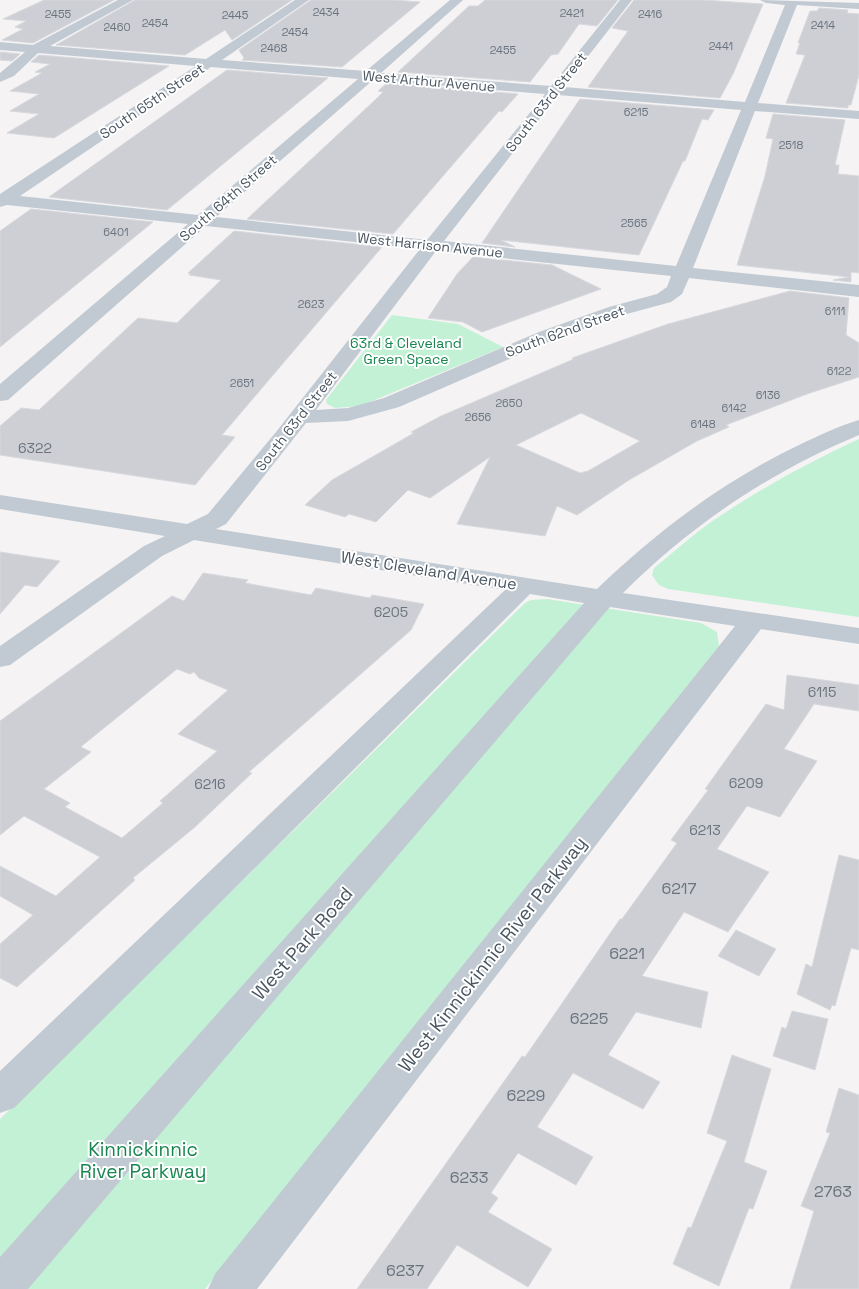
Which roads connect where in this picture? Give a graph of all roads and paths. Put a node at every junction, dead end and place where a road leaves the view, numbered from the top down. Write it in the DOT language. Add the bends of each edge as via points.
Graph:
graph roads {
  1 [pos="127,0"];
  2 [pos="304,0"];
  3 [pos="457,0"];
  4 [pos="626,0"];
  5 [pos="766,0"];
  6 [pos="793,1"];
  7 [pos="859,6"];
  8 [pos="0,46"];
  9 [pos="35,49"];
  10 [pos="208,63"];
  11 [pos="370,76"];
  12 [pos="0,78"];
  13 [pos="555,91"];
  14 [pos="748,106"];
  15 [pos="859,115"];
  16 [pos="1,200"];
  17 [pos="202,220"];
  18 [pos="432,245"];
  19 [pos="683,272"];
  20 [pos="859,291"];
  21 [pos="0,396"];
  22 [pos="300,416"];
  23 [pos="859,427"];
  24 [pos="0,502"];
  25 [pos="189,532"];
  26 [pos="525,585"];
  27 [pos="603,598"];
  28 [pos="754,620"];
  29 [pos="859,636"];
  30 [pos="0,659"];
  31 [pos="0,1096"];
  32 [pos="0,1289"];
  33 [pos="230,1289"];
  1 -- 9 [label="street"];
  2 -- 10 [label="street, South 65th Street"];
  3 -- 11 [label="street, South 64th Street"];
  4 -- 13 [label="street, South 63rd Street"];
  5 -- 6 [label="street"];
  6 -- 7 [label="street"];
  6 -- 14 [label="street, South 62nd Street"];
  8 -- 9 [label="street, West Arthur Avenue"];
  9 -- 10 [label="street, West Arthur Avenue"];
  9 -- 12 [label="street"];
  10 -- 11 [label="street, West Arthur Avenue"];
  10 -- 16 [label="street, South 65th Street"];
  11 -- 13 [label="street, West Arthur Avenue"];
  11 -- 17 [label="street, South 64th Street"];
  13 -- 14 [label="street, West Arthur Avenue"];
  13 -- 18 [label="street, South 63rd Street"];
  14 -- 15 [label="street, West Arthur Avenue"];
  14 -- 19 [label="street, South 62nd Street"];
  16 -- 17 [label="street, West Harrison Avenue"];
  17 -- 18 [label="street, West Harrison Avenue"];
  17 -- 21 [label="street, South 64th Street"];
  18 -- 19 [label="street, West Harrison Avenue"];
  18 -- 22 [label="street, South 63rd Street"];
  19 -- 20 [label="street, West Harrison Avenue"];
  19 -- 22 [label="street, South 62nd Street" via="675,290 664,298 572,325 387,406 352,415"];
  22 -- 25 [label="street, South 63rd Street" via="217,519"];
  23 -- 27 [label="street" via="738,487 635,564"];
  24 -- 25 [label="street, West Cleveland Avenue"];
  25 -- 26 [label="street, West Cleveland Avenue"];
  25 -- 30 [label="street, South 63rd Street" via="153,551"];
  26 -- 27 [label="street, West Cleveland Avenue"];
  26 -- 31 [label="street"];
  27 -- 28 [label="street, West Cleveland Avenue"];
  27 -- 32 [label="street, West Park Road"];
  28 -- 29 [label="street, West Cleveland Avenue"];
  28 -- 33 [label="street, West Kinnickinnic River Parkway"];
}
